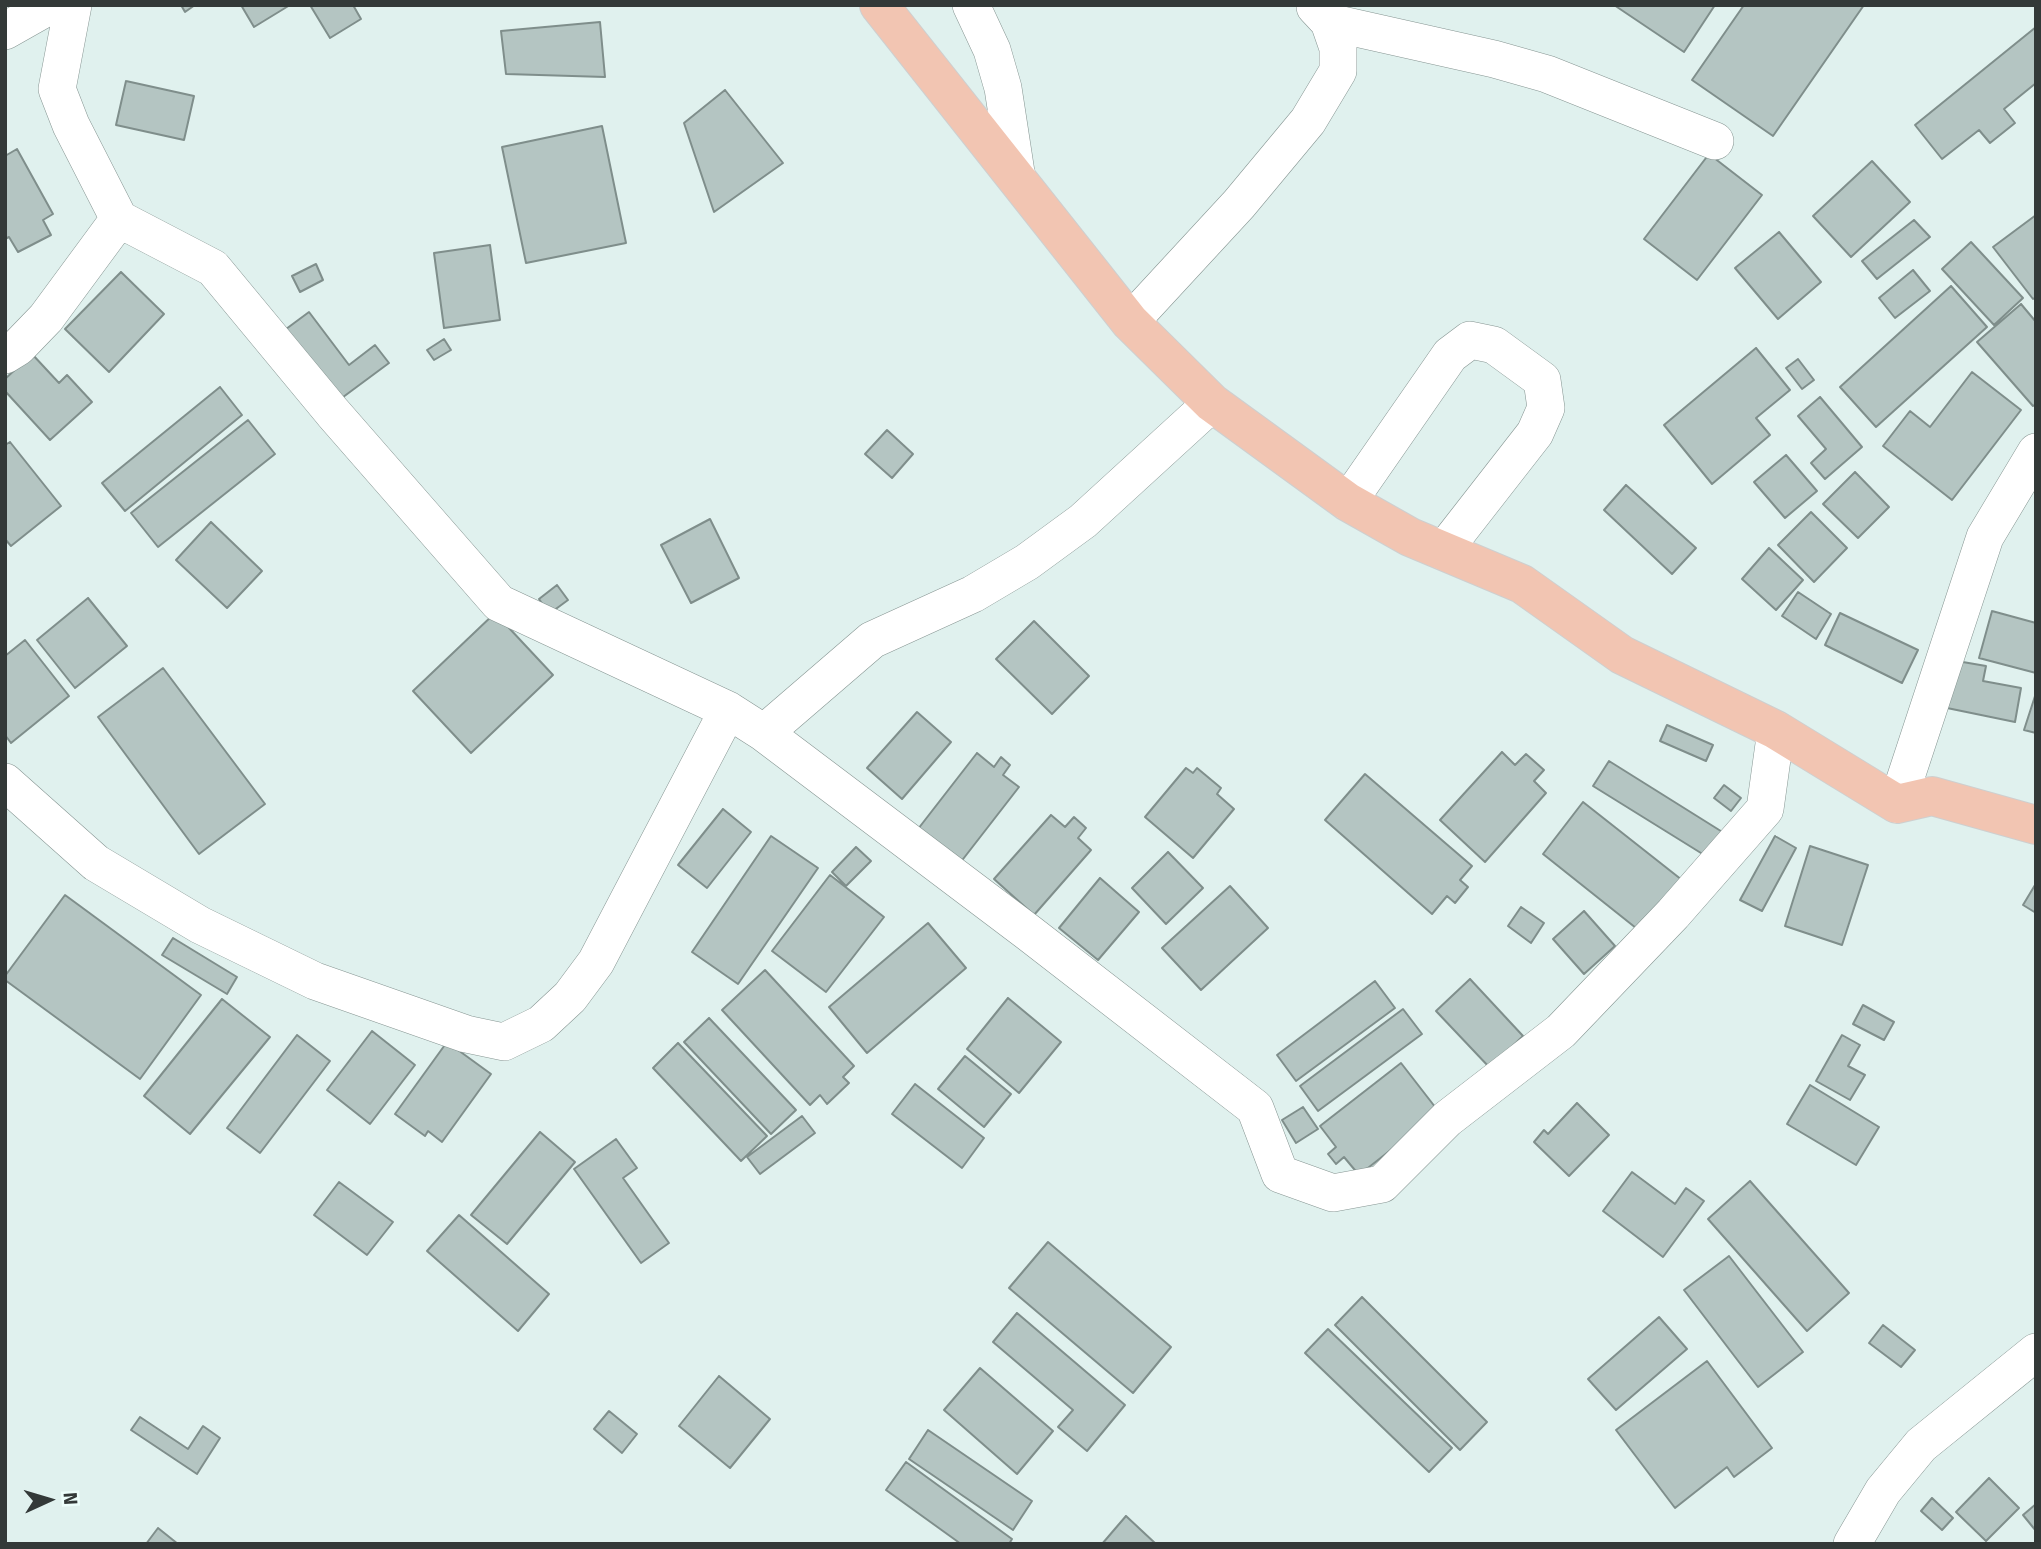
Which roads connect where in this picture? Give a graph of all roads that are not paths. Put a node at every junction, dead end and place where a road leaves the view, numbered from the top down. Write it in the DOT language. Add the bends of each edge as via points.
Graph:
graph roads {
  1 [pos="51,5"];
  2 [pos="72,5"];
  3 [pos="879,5"];
  4 [pos="971,5"];
  5 [pos="1321,14"];
  6 [pos="5,31"];
  7 [pos="1715,141"];
  8 [pos="1017,179"];
  9 [pos="119,219"];
  10 [pos="1130,322"];
  11 [pos="5,355"];
  12 [pos="1212,403"];
  13 [pos="2036,452"];
  14 [pos="1348,502"];
  15 [pos="1443,551"];
  16 [pos="728,710"];
  17 [pos="1776,730"];
  18 [pos="764,733"];
  19 [pos="5,782"];
  20 [pos="1897,804"];
  21 [pos="2036,825"];
  22 [pos="2036,1352"];
  23 [pos="1852,1544"];
  1 -- 6 [label="street"];
  2 -- 9 [label="street" via="57,89"];
  3 -- 8 [label="main road"];
  4 -- 8 [label="street" via="1003,88"];
  5 -- 7 [label="street" via="1547,74"];
  5 -- 10 [label="street" via="1338,48 1338,71 1308,121"];
  8 -- 10 [label="main road"];
  9 -- 11 [label="street" via="47,318"];
  9 -- 16 [label="street" via="213,268 499,603"];
  10 -- 12 [label="main road"];
  12 -- 14 [label="main road"];
  12 -- 18 [label="street" via="1083,521 973,594 872,639"];
  13 -- 20 [label="street" via="1985,537"];
  14 -- 15 [label="main road"];
  14 -- 15 [label="street" via="1450,355 1470,340 1493,345 1542,380 1546,408 1535,433"];
  15 -- 17 [label="main road" via="1522,584 1622,655"];
  16 -- 18 [label="street"];
  16 -- 19 [label="street" via="596,962 570,997 541,1024 504,1042 466,1034 315,981 200,925 96,863"];
  17 -- 18 [label="street" via="1765,809 1571,1022 1447,1119 1382,1184 1333,1193 1280,1174 1255,1108"];
  17 -- 20 [label="main road"];
  20 -- 21 [label="main road" via="1932,796"];
  22 -- 23 [label="street" via="1921,1445 1883,1491"];
}
